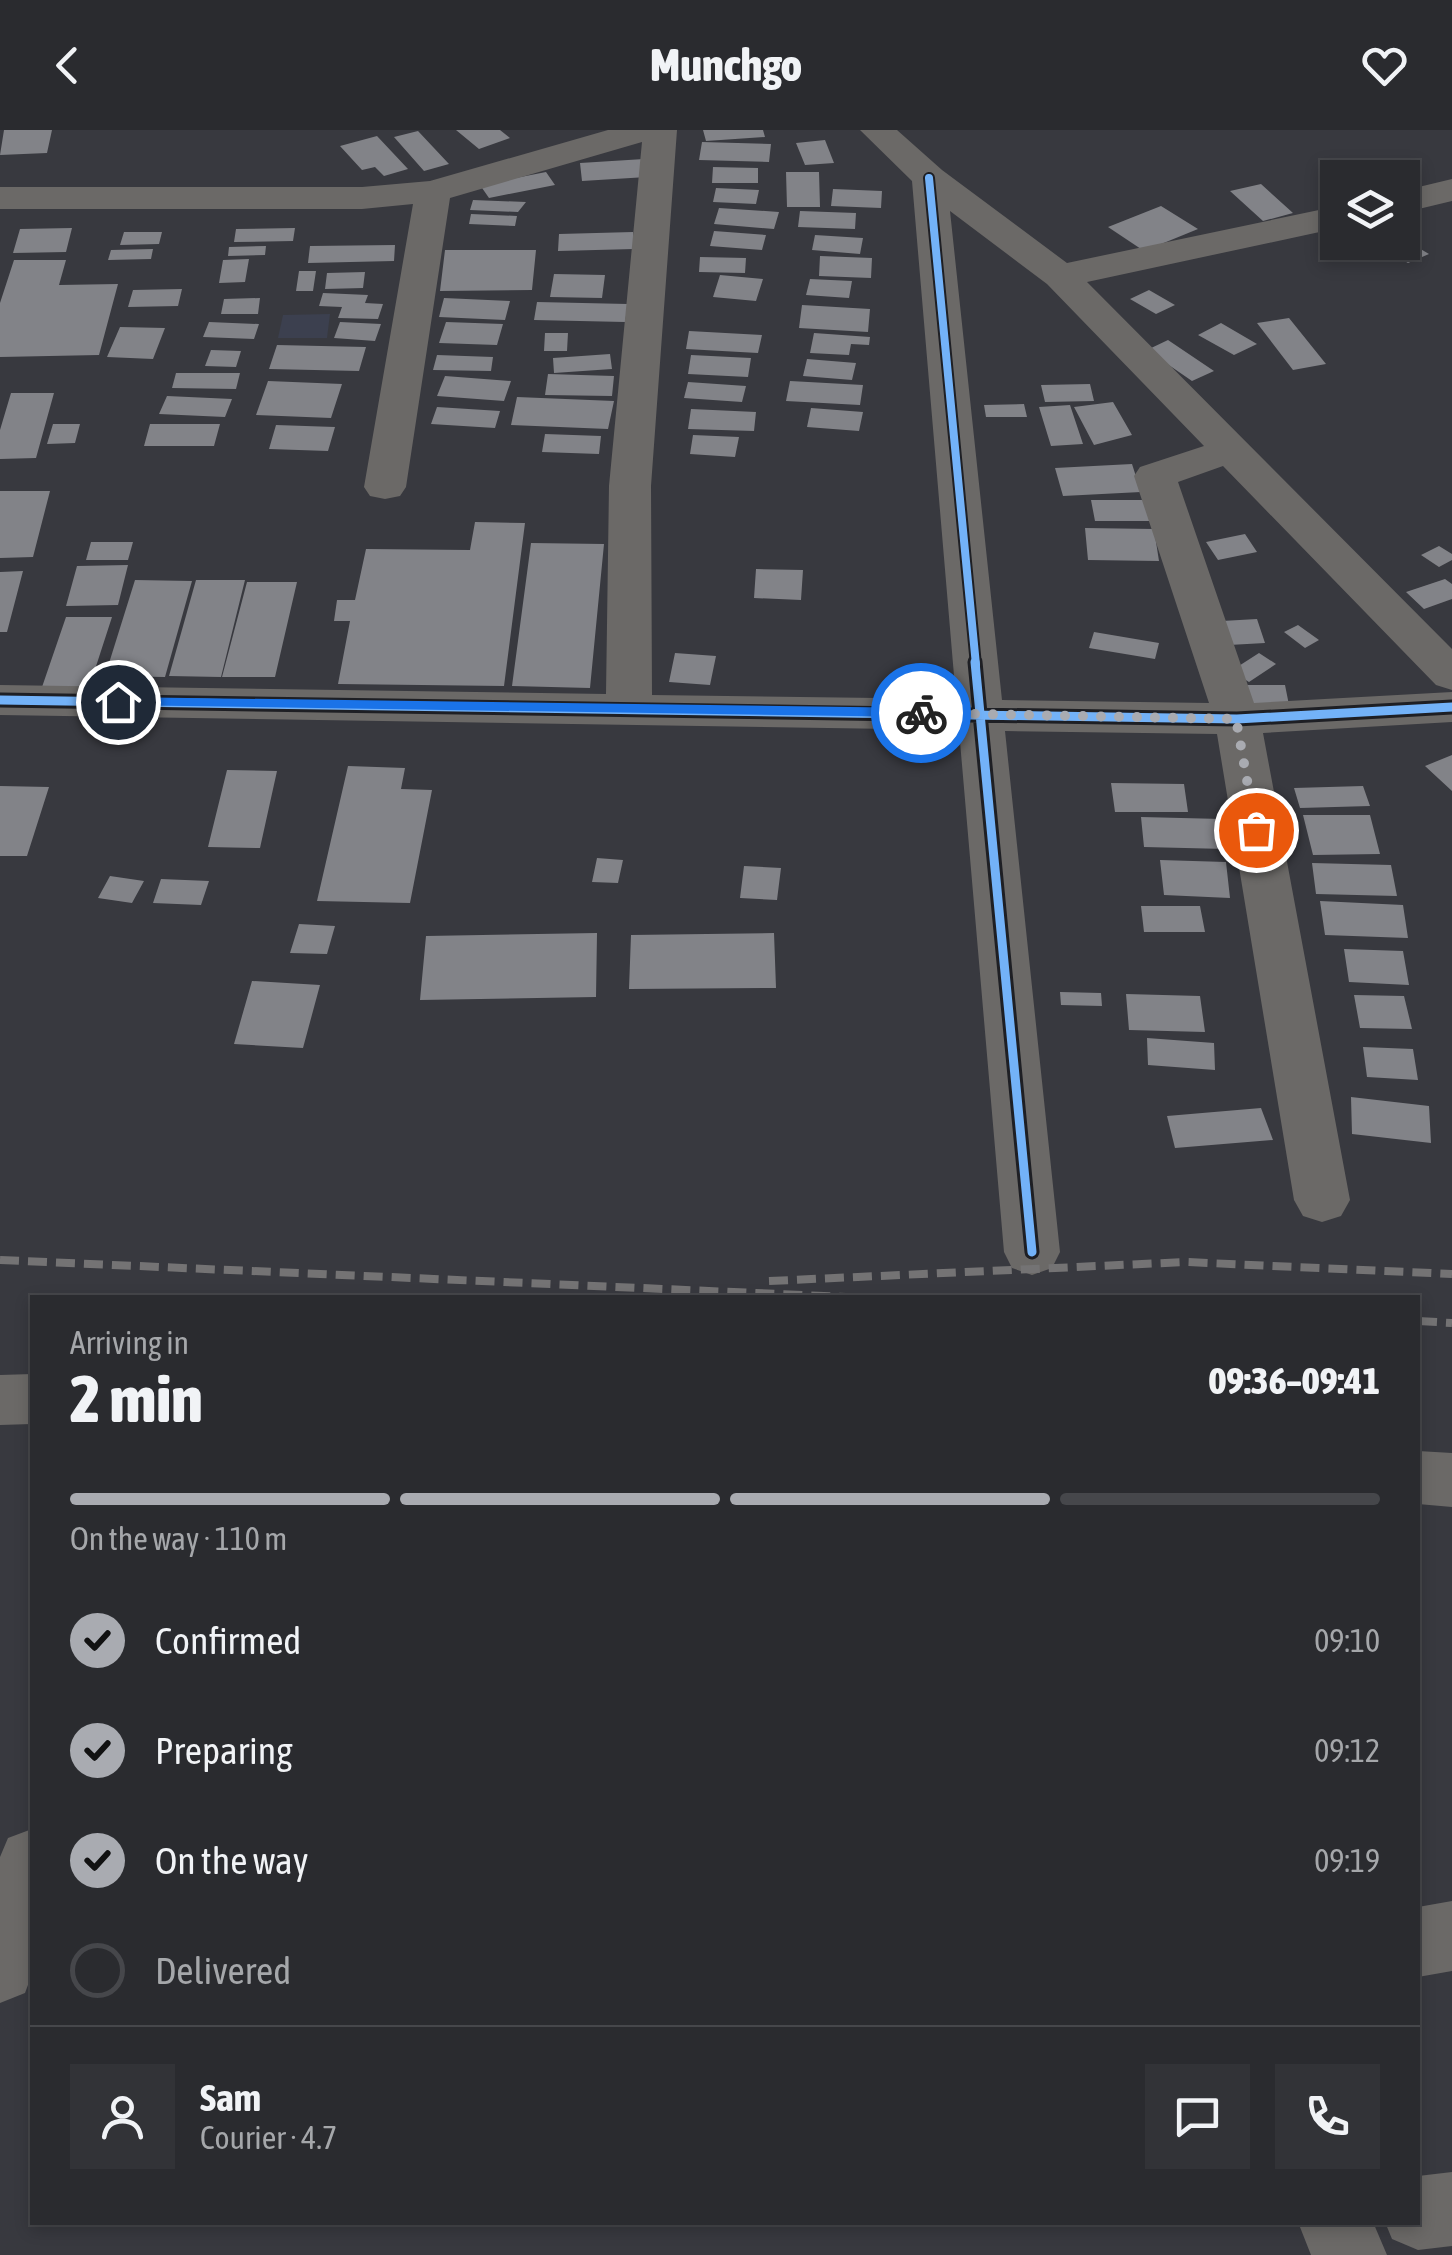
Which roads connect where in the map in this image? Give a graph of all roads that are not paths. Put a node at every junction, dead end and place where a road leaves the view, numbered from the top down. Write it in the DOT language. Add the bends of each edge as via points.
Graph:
graph roads {
  1 [pos="646,130"];
  2 [pos="660,130"];
  3 [pos="877,130"];
  4 [pos="930,178"];
  5 [pos="1452,190"];
  6 [pos="433,192"];
  7 [pos="0,198"];
  8 [pos="1420,198"];
  9 [pos="1320,221"];
  10 [pos="1060,276"];
  11 [pos="1230,450"];
  12 [pos="385,487"];
  13 [pos="1452,675"];
  14 [pos="0,700"];
  15 [pos="1452,707"];
  16 [pos="628,710"];
  17 [pos="984,714"];
  18 [pos="1236,719"];
  19 [pos="1322,1200"];
  20 [pos="1032,1252"];
  21 [pos="30,1398"];
  22 [pos="0,1400"];
  23 [pos="1420,1478"];
  24 [pos="1452,1480"];
  25 [pos="30,1869"];
  26 [pos="1452,1936"];
  27 [pos="1420,1942"];
  28 [pos="0,1968"];
  29 [pos="1452,2209"];
  30 [pos="1420,2213"];
  31 [pos="1336,2225"];
  32 [pos="1349,2255"];
  1 -- 6 [label="street"];
  2 -- 16 [label="street" via="630,486"];
  3 -- 4 [label="street"];
  4 -- 10 [label="street"];
  4 -- 17 [label="street"];
  5 -- 8 [label="street"];
  6 -- 7 [label="street" via="362,198"];
  6 -- 12 [label="street"];
  9 -- 10 [label="street"];
  10 -- 11 [label="street"];
  11 -- 13 [label="street"];
  11 -- 18 [label="street" via="1155,476"];
  14 -- 16 [label="street"];
  15 -- 18 [label="street"];
  16 -- 17 [label="street"];
  17 -- 18 [label="street"];
  17 -- 20 [label="street"];
  18 -- 19 [label="street"];
  21 -- 22 [label="street"];
  23 -- 24 [label="street"];
  25 -- 28 [label="street"];
  26 -- 27 [label="street"];
  29 -- 30 [label="street"];
  31 -- 32 [label="street"];
}
